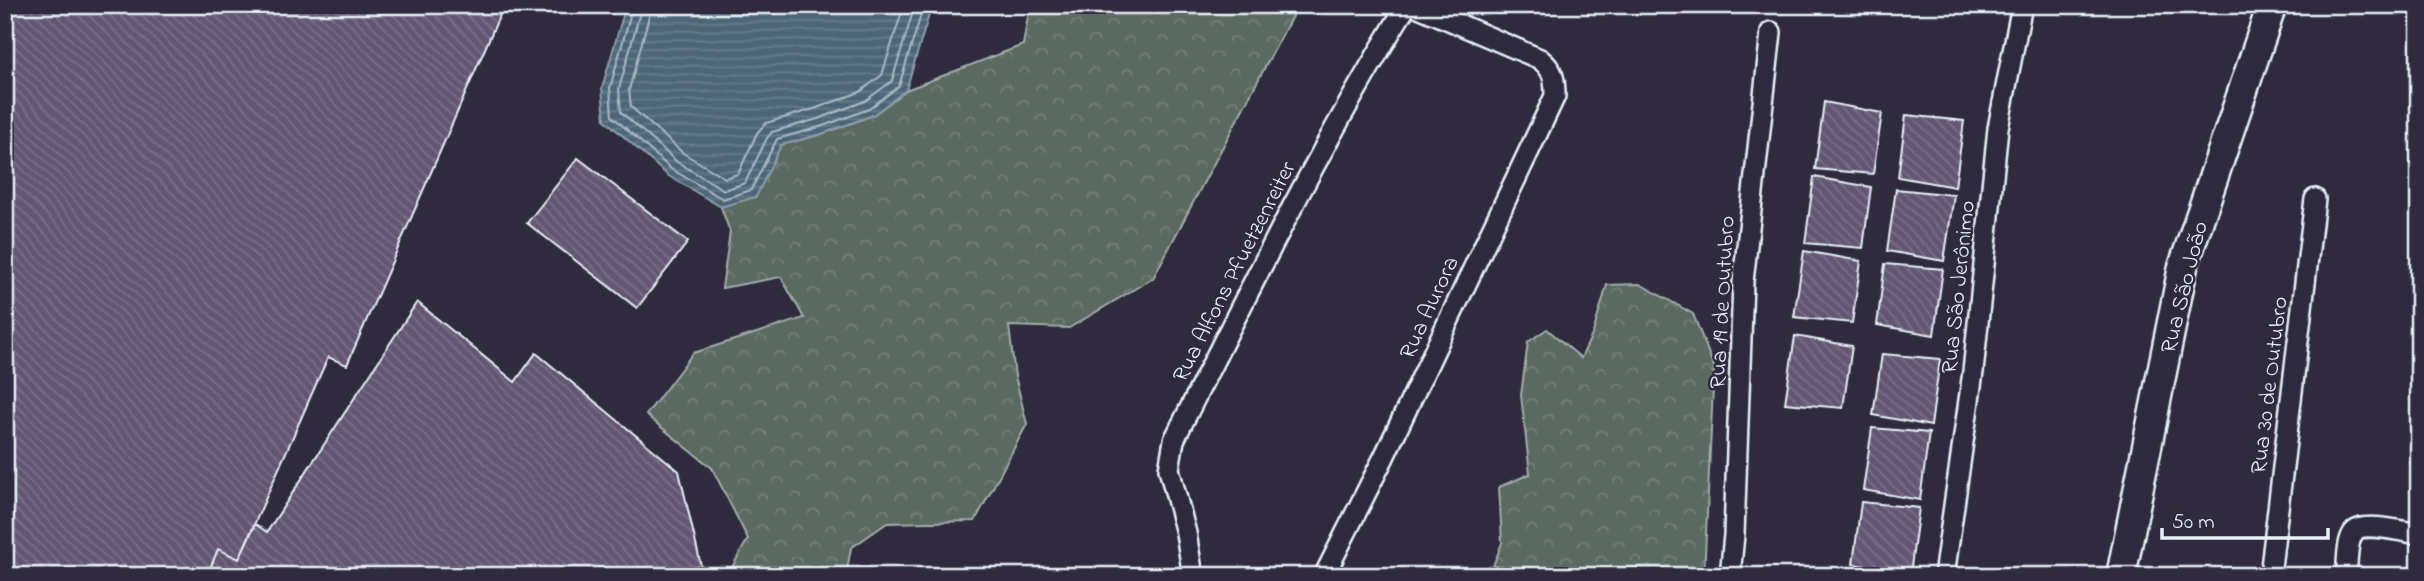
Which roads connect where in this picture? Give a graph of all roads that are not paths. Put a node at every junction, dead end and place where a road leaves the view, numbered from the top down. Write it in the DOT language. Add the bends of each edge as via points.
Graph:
graph roads {
  1 [pos="1406,5"];
  2 [pos="1414,5"];
  3 [pos="2022,5"];
  4 [pos="2272,5"];
  5 [pos="1771,32"];
  6 [pos="2315,199"];
  7 [pos="2419,534"];
  8 [pos="1193,576"];
  9 [pos="1324,576"];
  10 [pos="1730,576"];
  11 [pos="1944,576"];
  12 [pos="2121,576"];
  13 [pos="2270,576"];
  14 [pos="2346,576"];
  1 -- 8 [label="street, Rua Alfons Pfuetzenreiter" via="1276,238 1174,440 1170,469"];
  2 -- 9 [label="street, Rua Aurora" via="1541,59 1555,79 1555,96"];
  3 -- 11 [label="street, Rua São Jerônimo" via="1998,128 1973,372"];
  4 -- 12 [label="street, Rua São João" via="2183,267"];
  5 -- 10 [label="street, Rua 19 de Outubro" via="1743,282"];
  6 -- 13 [label="street, Rua 30 de Outubro"];
  7 -- 14 [label="street" via="2364,526 2354,531"];
}
